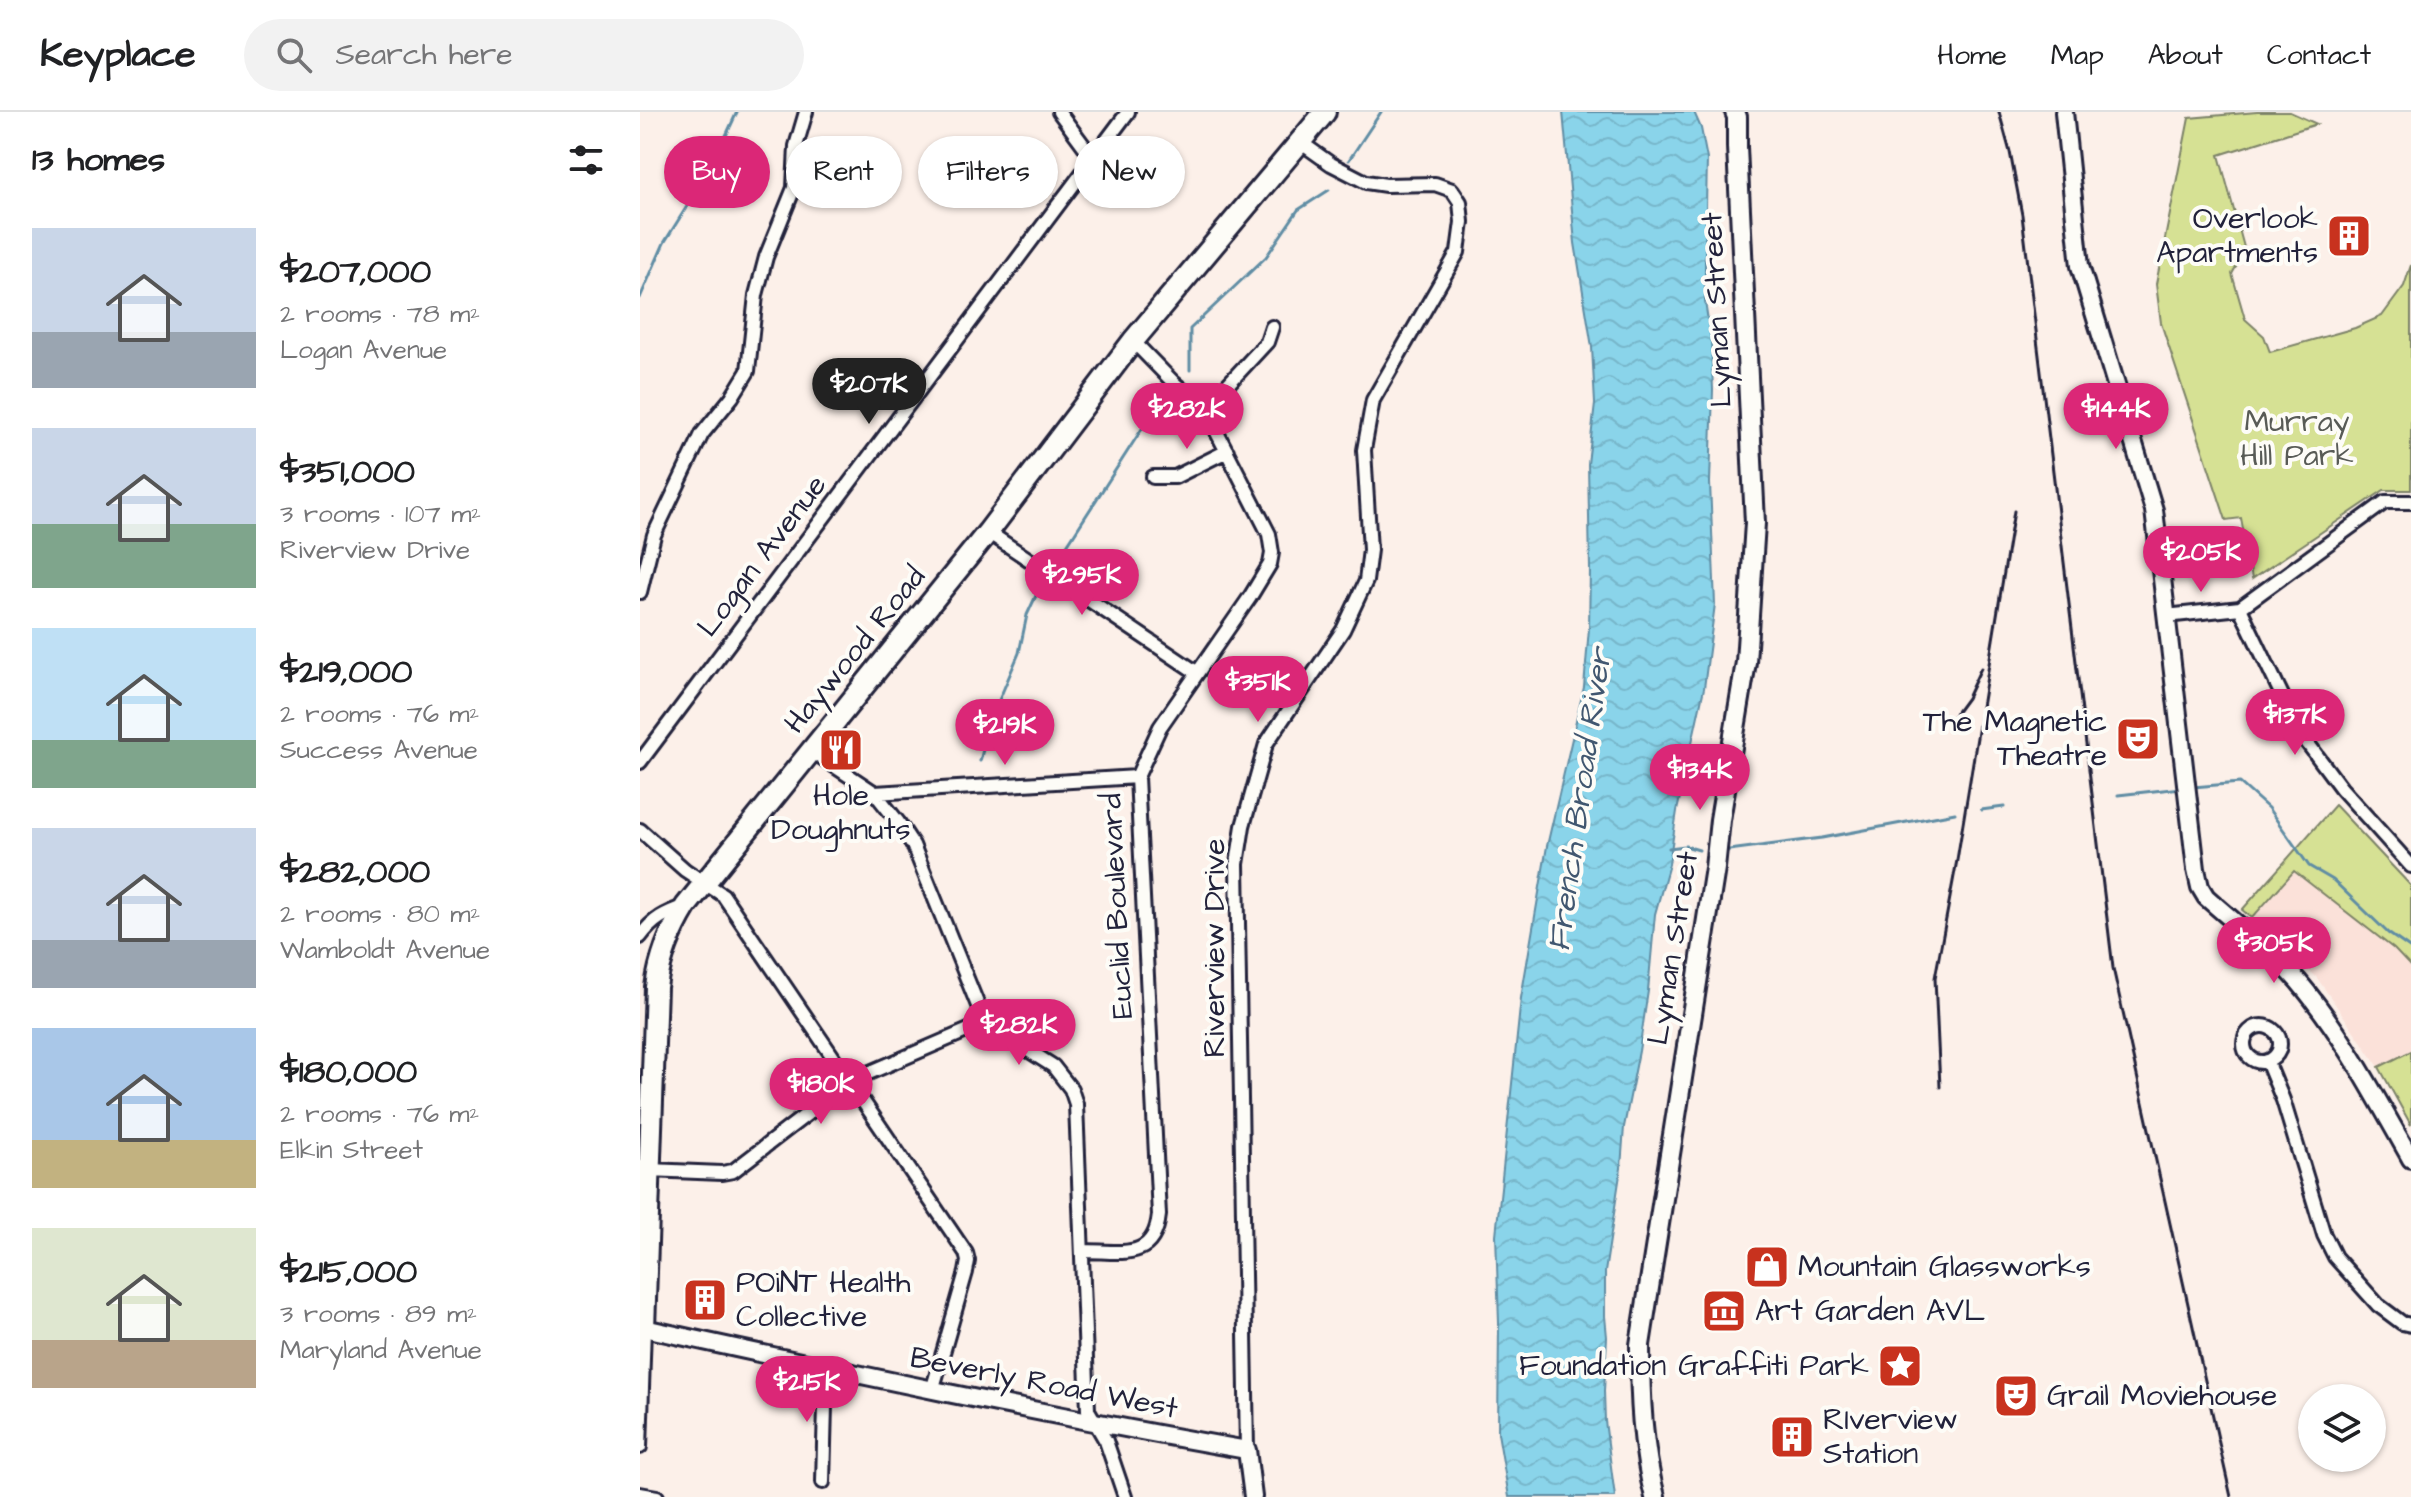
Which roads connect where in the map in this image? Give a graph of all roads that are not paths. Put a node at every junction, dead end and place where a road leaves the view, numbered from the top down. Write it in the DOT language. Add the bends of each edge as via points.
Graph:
graph roads {
  1 [pos="806,112"];
  2 [pos="1059,112"];
  3 [pos="1128,112"];
  4 [pos="1325,112"];
  5 [pos="2064,112"];
  6 [pos="1738,114"];
  7 [pos="1077,136"];
  8 [pos="1110,136"];
  9 [pos="1300,142"];
  10 [pos="1074,183"];
  11 [pos="1272,327"];
  12 [pos="1133,341"];
  13 [pos="1205,409"];
  14 [pos="1227,451"];
  15 [pos="1153,477"];
  16 [pos="2411,502"];
  17 [pos="988,532"];
  18 [pos="640,592"];
  19 [pos="2240,608"];
  20 [pos="2166,616"];
  21 [pos="1196,672"];
  22 [pos="812,751"];
  23 [pos="640,762"];
  24 [pos="1137,777"];
  25 [pos="875,793"];
  26 [pos="640,830"];
  27 [pos="2411,866"];
  28 [pos="706,883"];
  29 [pos="686,906"];
  30 [pos="640,937"];
  31 [pos="985,1023"];
  32 [pos="646,1052"];
  33 [pos="2267,1061"];
  34 [pos="850,1081"];
  35 [pos="2411,1159"];
  36 [pos="649,1170"];
  37 [pos="1083,1251"];
  38 [pos="642,1318"];
  39 [pos="2411,1325"];
  40 [pos="826,1368"];
  41 [pos="932,1391"];
  42 [pos="1095,1424"];
  43 [pos="640,1447"];
  44 [pos="1247,1450"];
  45 [pos="823,1482"];
  46 [pos="640,1494"];
  47 [pos="657,1497"];
  48 [pos="1125,1497"];
  49 [pos="1253,1497"];
  50 [pos="1655,1497"];
  1 -- 18 [label="street" via="796,146 794,188 756,295 748,371 702,434 654,535"];
  2 -- 7 [label="street"];
  3 -- 8 [label="street, Logan Avenue"];
  4 -- 9 [label="main road, Haywood Road"];
  5 -- 20 [label="street" via="2080,266 2154,510"];
  6 -- 50 [label="main road, Lyman Street" via="1754,538 1746,662 1640,1345 1643,1435"];
  9 -- 12 [label="main road, Haywood Road"];
  9 -- 44 [label="street, Riverview Drive" via="1366,182 1435,184 1452,190 1460,202 1462,222 1458,252 1373,400 1364,450 1370,550 1366,581 1343,630 1266,744 1243,826 1237,864"];
  10 -- 23 [label="street, Logan Avenue"];
  11 -- 13 [label="street" via="1267,342"];
  12 -- 13 [label="street, Euclid Boulevard"];
  12 -- 17 [label="main road, Haywood Road"];
  13 -- 14 [label="street, Euclid Boulevard"];
  14 -- 15 [label="street" via="1175,477"];
  14 -- 21 [label="street, Euclid Boulevard" via="1269,534 1272,553 1250,597"];
  16 -- 19 [label="street" via="2385,502"];
  17 -- 21 [label="street"];
  17 -- 22 [label="main road, Haywood Road"];
  19 -- 20 [label="street"];
  19 -- 27 [label="street" via="2300,733"];
  20 -- 35 [label="street" via="2203,892 2316,1003"];
  21 -- 24 [label="street, Euclid Boulevard" via="1160,727"];
  22 -- 25 [label="street"];
  22 -- 28 [label="main road, Haywood Road"];
  24 -- 25 [label="street"];
  24 -- 37 [label="street, Euclid Boulevard" via="1157,1232 1151,1242 1132,1251"];
  25 -- 31 [label="street" via="913,845"];
  26 -- 28 [label="street"];
  28 -- 29 [label="main road, Haywood Road"];
  28 -- 34 [label="street" via="723,895"];
  29 -- 30 [label="street" via="663,914"];
  29 -- 32 [label="main road, Haywood Road" via="659,967"];
  31 -- 34 [label="street"];
  31 -- 37 [label="street" via="1053,1066 1071,1089"];
  32 -- 36 [label="main road, Haywood Road"];
  33 -- 39 [label="street" via="2335,1257 2378,1305"];
  34 -- 36 [label="street" via="733,1171"];
  34 -- 41 [label="street" via="966,1253 966,1272"];
  36 -- 38 [label="main road, Haywood Road"];
  37 -- 42 [label="street" via="1088,1410"];
  38 -- 40 [label="street, Beverly Road West"];
  38 -- 43 [label="street"];
  40 -- 41 [label="street, Beverly Road West"];
  40 -- 45 [label="street"];
  41 -- 42 [label="street, Beverly Road West"];
  42 -- 44 [label="street, Beverly Road West"];
  42 -- 48 [label="street"];
  44 -- 49 [label="street, Riverview Drive"];
  46 -- 47 [label="street"];
}
